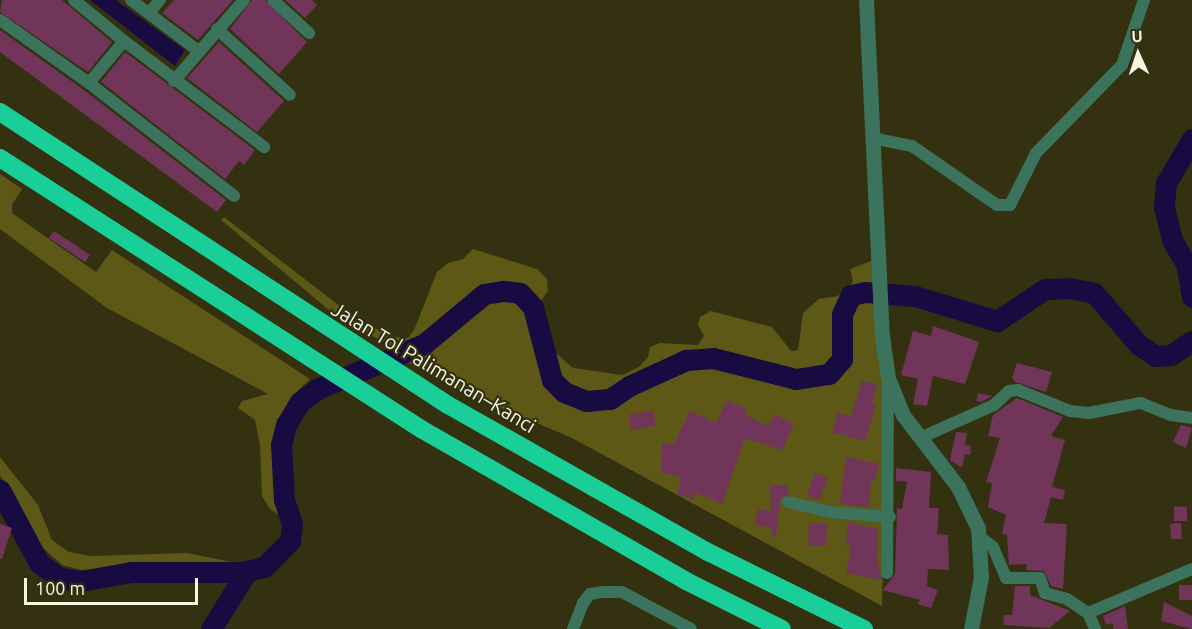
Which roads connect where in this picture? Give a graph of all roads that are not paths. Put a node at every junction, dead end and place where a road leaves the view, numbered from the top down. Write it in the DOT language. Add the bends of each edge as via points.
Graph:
graph roads {
  1 [pos="74,0"];
  2 [pos="131,0"];
  3 [pos="160,0"];
  4 [pos="244,0"];
  5 [pos="273,0"];
  6 [pos="866,0"];
  7 [pos="1144,0"];
  8 [pos="149,13"];
  9 [pos="0,20"];
  10 [pos="217,29"];
  11 [pos="309,33"];
  12 [pos="124,41"];
  13 [pos="197,50"];
  14 [pos="174,81"];
  15 [pos="89,83"];
  16 [pos="290,95"];
  17 [pos="0,112"];
  18 [pos="872,138"];
  19 [pos="264,147"];
  20 [pos="0,158"];
  21 [pos="234,196"];
  22 [pos="888,378"];
  23 [pos="1192,418"];
  24 [pos="920,438"];
  25 [pos="788,502"];
  26 [pos="890,517"];
  27 [pos="980,537"];
  28 [pos="1192,568"];
  29 [pos="887,573"];
  30 [pos="1088,613"];
  31 [pos="573,629"];
  32 [pos="691,629"];
  33 [pos="782,629"];
  34 [pos="864,629"];
  35 [pos="972,629"];
  36 [pos="1095,629"];
  1 -- 12 [label="street"];
  2 -- 8 [label="street"];
  3 -- 8 [label="street"];
  4 -- 10 [label="street"];
  5 -- 11 [label="street"];
  6 -- 18 [label="street"];
  7 -- 18 [label="street" via="1122,65 1036,153 1010,206 997,205 912,146"];
  8 -- 13 [label="street"];
  9 -- 15 [label="street"];
  10 -- 13 [label="street"];
  10 -- 16 [label="street"];
  12 -- 14 [label="street"];
  12 -- 15 [label="street"];
  13 -- 14 [label="street"];
  14 -- 19 [label="street"];
  15 -- 21 [label="street"];
  17 -- 34 [label="highway, Jalan Tol Palimanan–Kanci" via="335,335 448,405 708,552"];
  18 -- 22 [label="street" via="882,336"];
  20 -- 33 [label="highway" via="319,364 527,492 686,581"];
  22 -- 24 [label="street" via="903,415"];
  22 -- 26 [label="street"];
  23 -- 24 [label="street" via="1171,415 1141,403 1089,413 1070,411 1018,390"];
  24 -- 27 [label="street" via="958,487"];
  25 -- 26 [label="street" via="831,512"];
  26 -- 29 [label="street"];
  27 -- 30 [label="street" via="993,547 1006,578 1040,578 1045,593 1067,599"];
  27 -- 35 [label="street" via="980,594"];
  28 -- 30 [label="street"];
  30 -- 36 [label="street"];
  31 -- 32 [label="street" via="590,594 622,592"];
}
